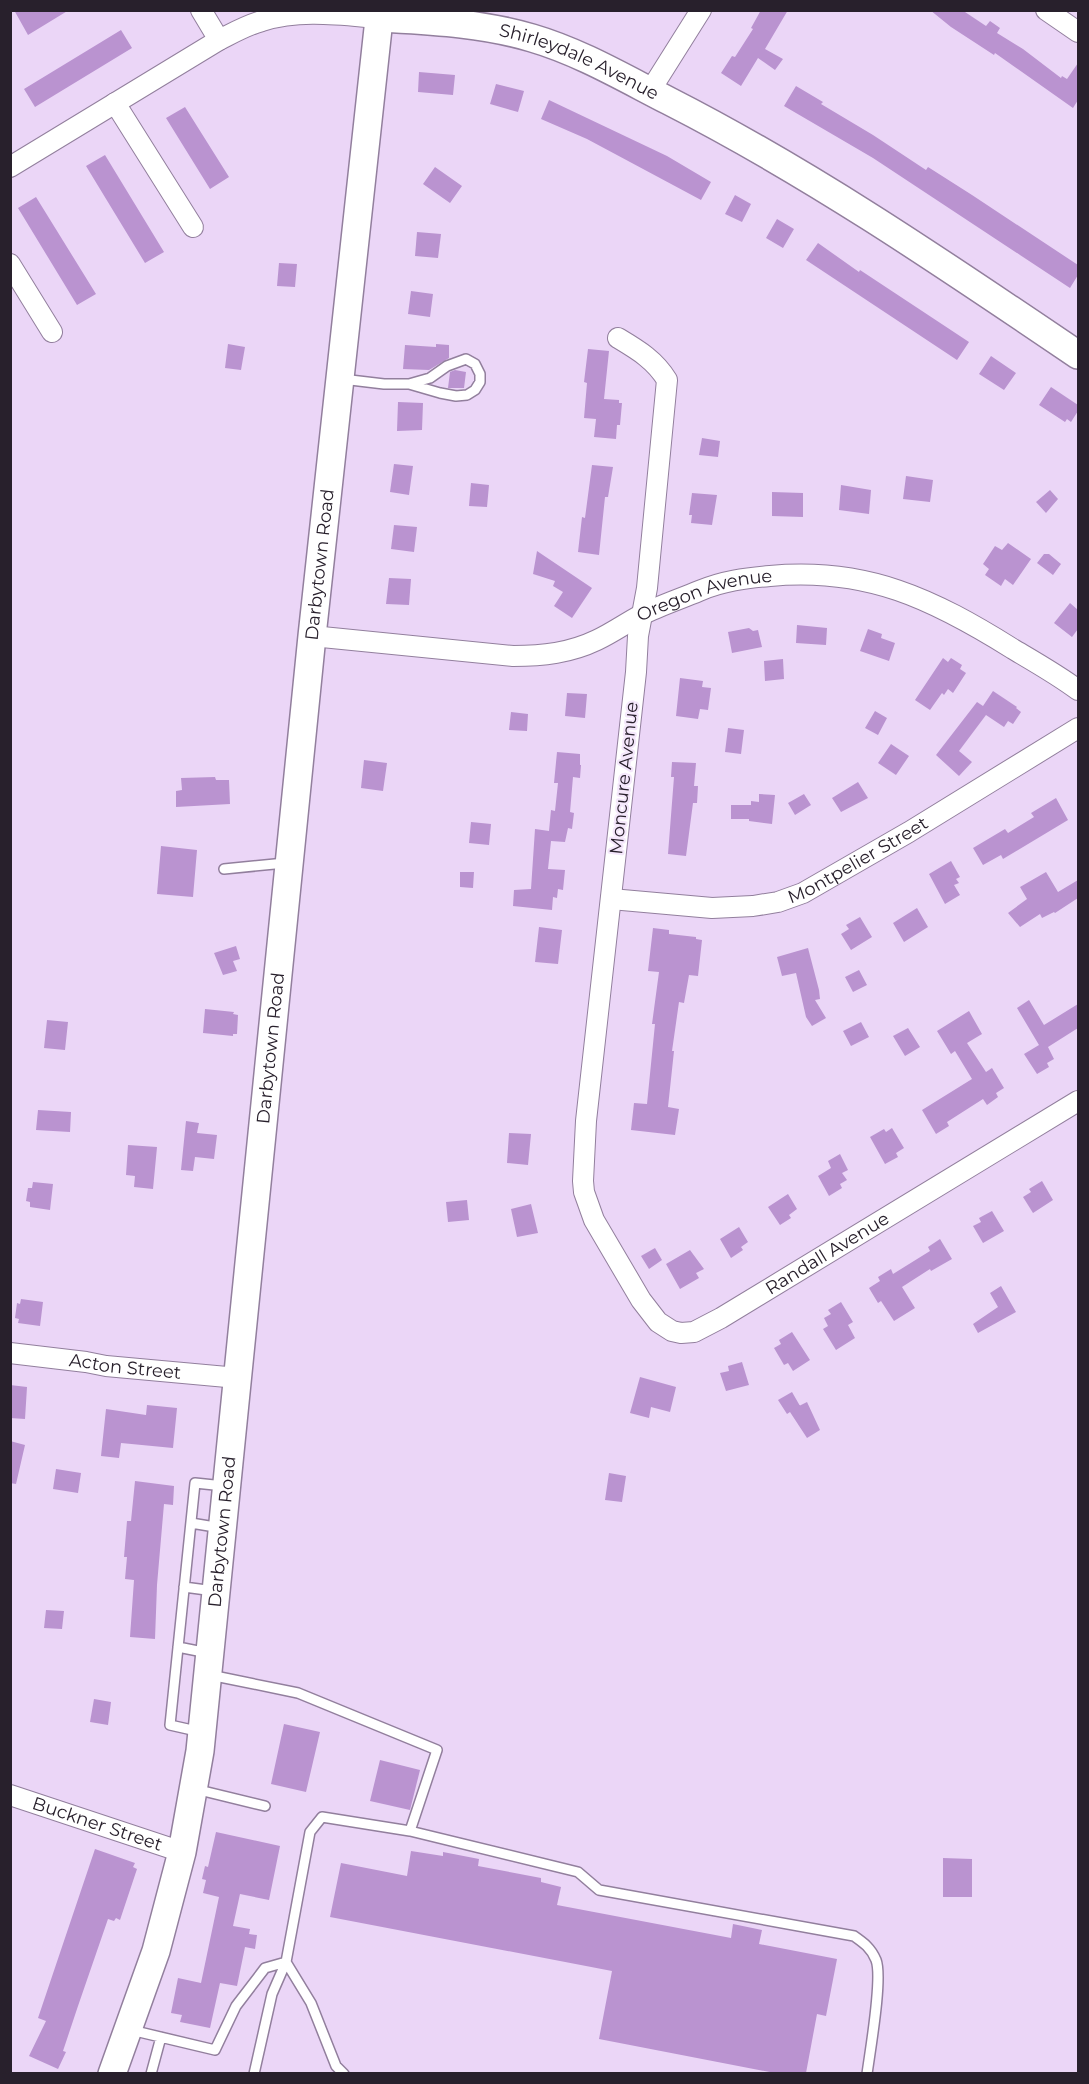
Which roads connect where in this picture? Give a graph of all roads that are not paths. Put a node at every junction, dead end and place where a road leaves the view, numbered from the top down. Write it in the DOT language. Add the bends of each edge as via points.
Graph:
graph roads {
  1 [pos="201,10"];
  2 [pos="701,10"];
  3 [pos="1046,10"];
  4 [pos="380,14"];
  5 [pos="1078,32"];
  6 [pos="219,40"];
  7 [pos="650,92"];
  8 [pos="115,103"];
  9 [pos="10,167"];
  10 [pos="193,227"];
  11 [pos="10,264"];
  12 [pos="52,332"];
  13 [pos="618,338"];
  14 [pos="1078,355"];
  15 [pos="340,379"];
  16 [pos="409,384"];
  17 [pos="642,615"];
  18 [pos="312,636"];
  19 [pos="1078,690"];
  20 [pos="1078,728"];
  21 [pos="291,862"];
  22 [pos="224,869"];
  23 [pos="611,899"];
  24 [pos="1078,1101"];
  25 [pos="604,1239"];
  26 [pos="10,1353"];
  27 [pos="238,1378"];
  28 [pos="227,1486"];
  29 [pos="191,1523"];
  30 [pos="222,1528"];
  31 [pos="184,1587"];
  32 [pos="216,1592"];
  33 [pos="178,1647"];
  34 [pos="208,1664"];
  35 [pos="202,1732"];
  36 [pos="193,1789"];
  37 [pos="10,1795"];
  38 [pos="265,1806"];
  39 [pos="410,1831"];
  40 [pos="182,1852"];
  41 [pos="286,1962"];
  42 [pos="128,2030"];
  43 [pos="161,2037"];
  44 [pos="112,2073"];
  45 [pos="151,2073"];
  46 [pos="254,2073"];
  47 [pos="344,2073"];
  48 [pos="867,2073"];
  1 -- 6 [label="street"];
  2 -- 7 [label="street"];
  3 -- 5 [label="street"];
  4 -- 6 [label="street, Shirleydale Avenue" via="287,16 263,20"];
  4 -- 7 [label="main road, Shirleydale Avenue" via="482,26 533,38 575,54"];
  4 -- 15 [label="main road, Darbytown Road"];
  6 -- 8 [label="street, Shirleydale Avenue"];
  7 -- 14 [label="main road, Shirleydale Avenue" via="814,182"];
  8 -- 9 [label="street, Shirleydale Avenue"];
  8 -- 10 [label="street"];
  11 -- 12 [label="street"];
  13 -- 17 [label="street, Moncure Avenue" via="649,357 668,380"];
  15 -- 16 [label="lane"];
  15 -- 18 [label="main road, Darbytown Road"];
  16 -- 16 [label="lane" via="467,395 480,382 480,374 476,364 466,359"];
  17 -- 18 [label="street, Oregon Avenue" via="581,647 541,656 472,653"];
  17 -- 19 [label="street, Oregon Avenue" via="710,586 756,577 831,575 874,582 941,607"];
  17 -- 23 [label="street, Moncure Avenue"];
  18 -- 21 [label="main road, Darbytown Road"];
  20 -- 23 [label="street, Montpelier Street" via="803,893 778,902 712,908"];
  21 -- 22 [label="lane"];
  21 -- 27 [label="main road, Darbytown Road"];
  23 -- 25 [label="street, Moncure Avenue" via="583,1181"];
  24 -- 25 [label="street, Randall Avenue" via="813,1264 694,1332 672,1331 658,1322"];
  26 -- 27 [label="street, Acton Street"];
  27 -- 28 [label="main road, Darbytown Road"];
  28 -- 29 [label="lane" via="195,1483"];
  28 -- 30 [label="main road, Darbytown Road"];
  29 -- 30 [label="lane"];
  29 -- 31 [label="lane"];
  30 -- 32 [label="main road, Darbytown Road"];
  31 -- 32 [label="lane"];
  31 -- 33 [label="lane"];
  32 -- 34 [label="main road, Darbytown Road"];
  33 -- 34 [label="lane"];
  33 -- 35 [label="lane" via="170,1725"];
  34 -- 35 [label="main road, Darbytown Road"];
  34 -- 39 [label="lane" via="298,1693 437,1750"];
  35 -- 36 [label="main road, Darbytown Road"];
  36 -- 38 [label="lane"];
  36 -- 40 [label="main road, Darbytown Road"];
  37 -- 40 [label="street, Buckner Street"];
  39 -- 41 [label="lane" via="322,1816 310,1832"];
  39 -- 48 [label="lane" via="578,1872 599,1890 854,1936 867,1945 877,1962 877,1997"];
  40 -- 42 [label="main road, Darbytown Road" via="156,1951"];
  41 -- 43 [label="lane" via="265,1968 236,2006 215,2050"];
  41 -- 46 [label="lane" via="272,1994"];
  41 -- 47 [label="lane" via="311,2003 336,2066"];
  42 -- 43 [label="lane"];
  42 -- 44 [label="main road, Darbytown Road"];
  43 -- 45 [label="lane"];
}
